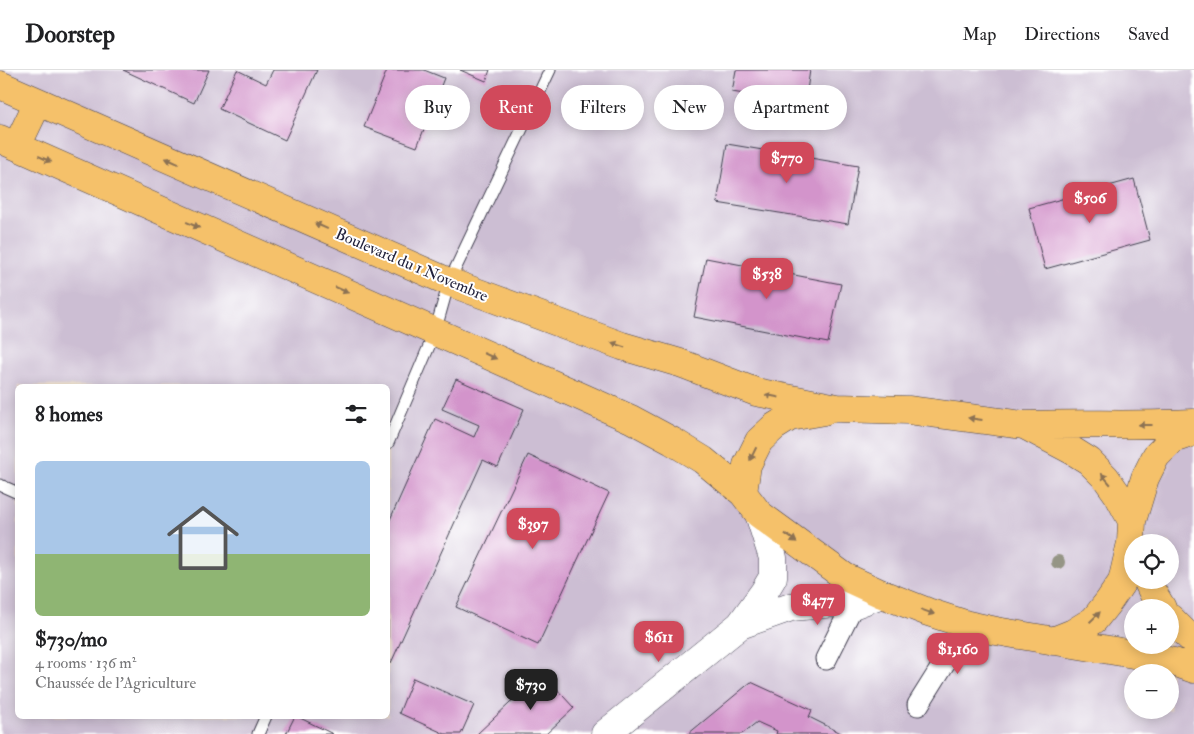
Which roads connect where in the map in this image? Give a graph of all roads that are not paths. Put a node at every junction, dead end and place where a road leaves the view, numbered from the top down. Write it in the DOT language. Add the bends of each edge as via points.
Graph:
graph roads {
  1 [pos="550,70"];
  2 [pos="0,85"];
  3 [pos="38,102"];
  4 [pos="8,143"];
  5 [pos="449,282"];
  6 [pos="435,332"];
  7 [pos="837,408"];
  8 [pos="1194,423"];
  9 [pos="1024,425"];
  10 [pos="1194,432"];
  11 [pos="390,438"];
  12 [pos="0,485"];
  13 [pos="15,492"];
  14 [pos="743,493"];
  15 [pos="759,514"];
  16 [pos="1131,534"];
  17 [pos="1132,534"];
  18 [pos="1124,573"];
  19 [pos="882,594"];
  20 [pos="853,605"];
  21 [pos="740,624"];
  22 [pos="968,625"];
  23 [pos="1179,627"];
  24 [pos="1053,641"];
  25 [pos="1194,641"];
  26 [pos="826,659"];
  27 [pos="1194,669"];
  28 [pos="918,705"];
  29 [pos="265,719"];
  30 [pos="258,734"];
  31 [pos="605,734"];
  1 -- 5 [label="lane"];
  2 -- 3 [label="main road, Boulevard du 1 Novembre"];
  3 -- 4 [label="main road"];
  5 -- 3 [label="main road, Boulevard du 1 Novembre, one-way"];
  4 -- 6 [label="main road, one-way"];
  5 -- 6 [label="lane"];
  7 -- 5 [label="main road, Boulevard du 1 Novembre, one-way" via="756,392"];
  6 -- 11 [label="lane"];
  6 -- 14 [label="main road, one-way" via="631,419 703,460"];
  9 -- 7 [label="main road, Boulevard du 1 Novembre, one-way" via="908,410"];
  7 -- 14 [label="main road, Boulevard du 1 Novembre, one-way" via="790,417 774,427 759,441 748,465"];
  8 -- 9 [label="main road, one-way"];
  16 -- 9 [label="main road, Boulevard du 1 Novembre, one-way" via="1118,495 1106,478 1089,461"];
  10 -- 17 [label="main road" via="1173,439 1156,456 1145,478"];
  12 -- 13 [label="lane"];
  14 -- 15 [label="main road"];
  15 -- 19 [label="main road, one-way" via="845,577"];
  15 -- 21 [label="street" via="773,558 773,576"];
  24 -- 18 [label="main road, one-way" via="1094,620 1122,582"];
  19 -- 20 [label="street"];
  19 -- 22 [label="main road, one-way"];
  20 -- 21 [label="street" via="835,603 791,607"];
  20 -- 26 [label="street"];
  21 -- 31 [label="street"];
  22 -- 24 [label="main road"];
  22 -- 28 [label="street"];
  23 -- 25 [label="main road"];
  24 -- 27 [label="main road" via="1174,662"];
  29 -- 30 [label="lane"];
}
